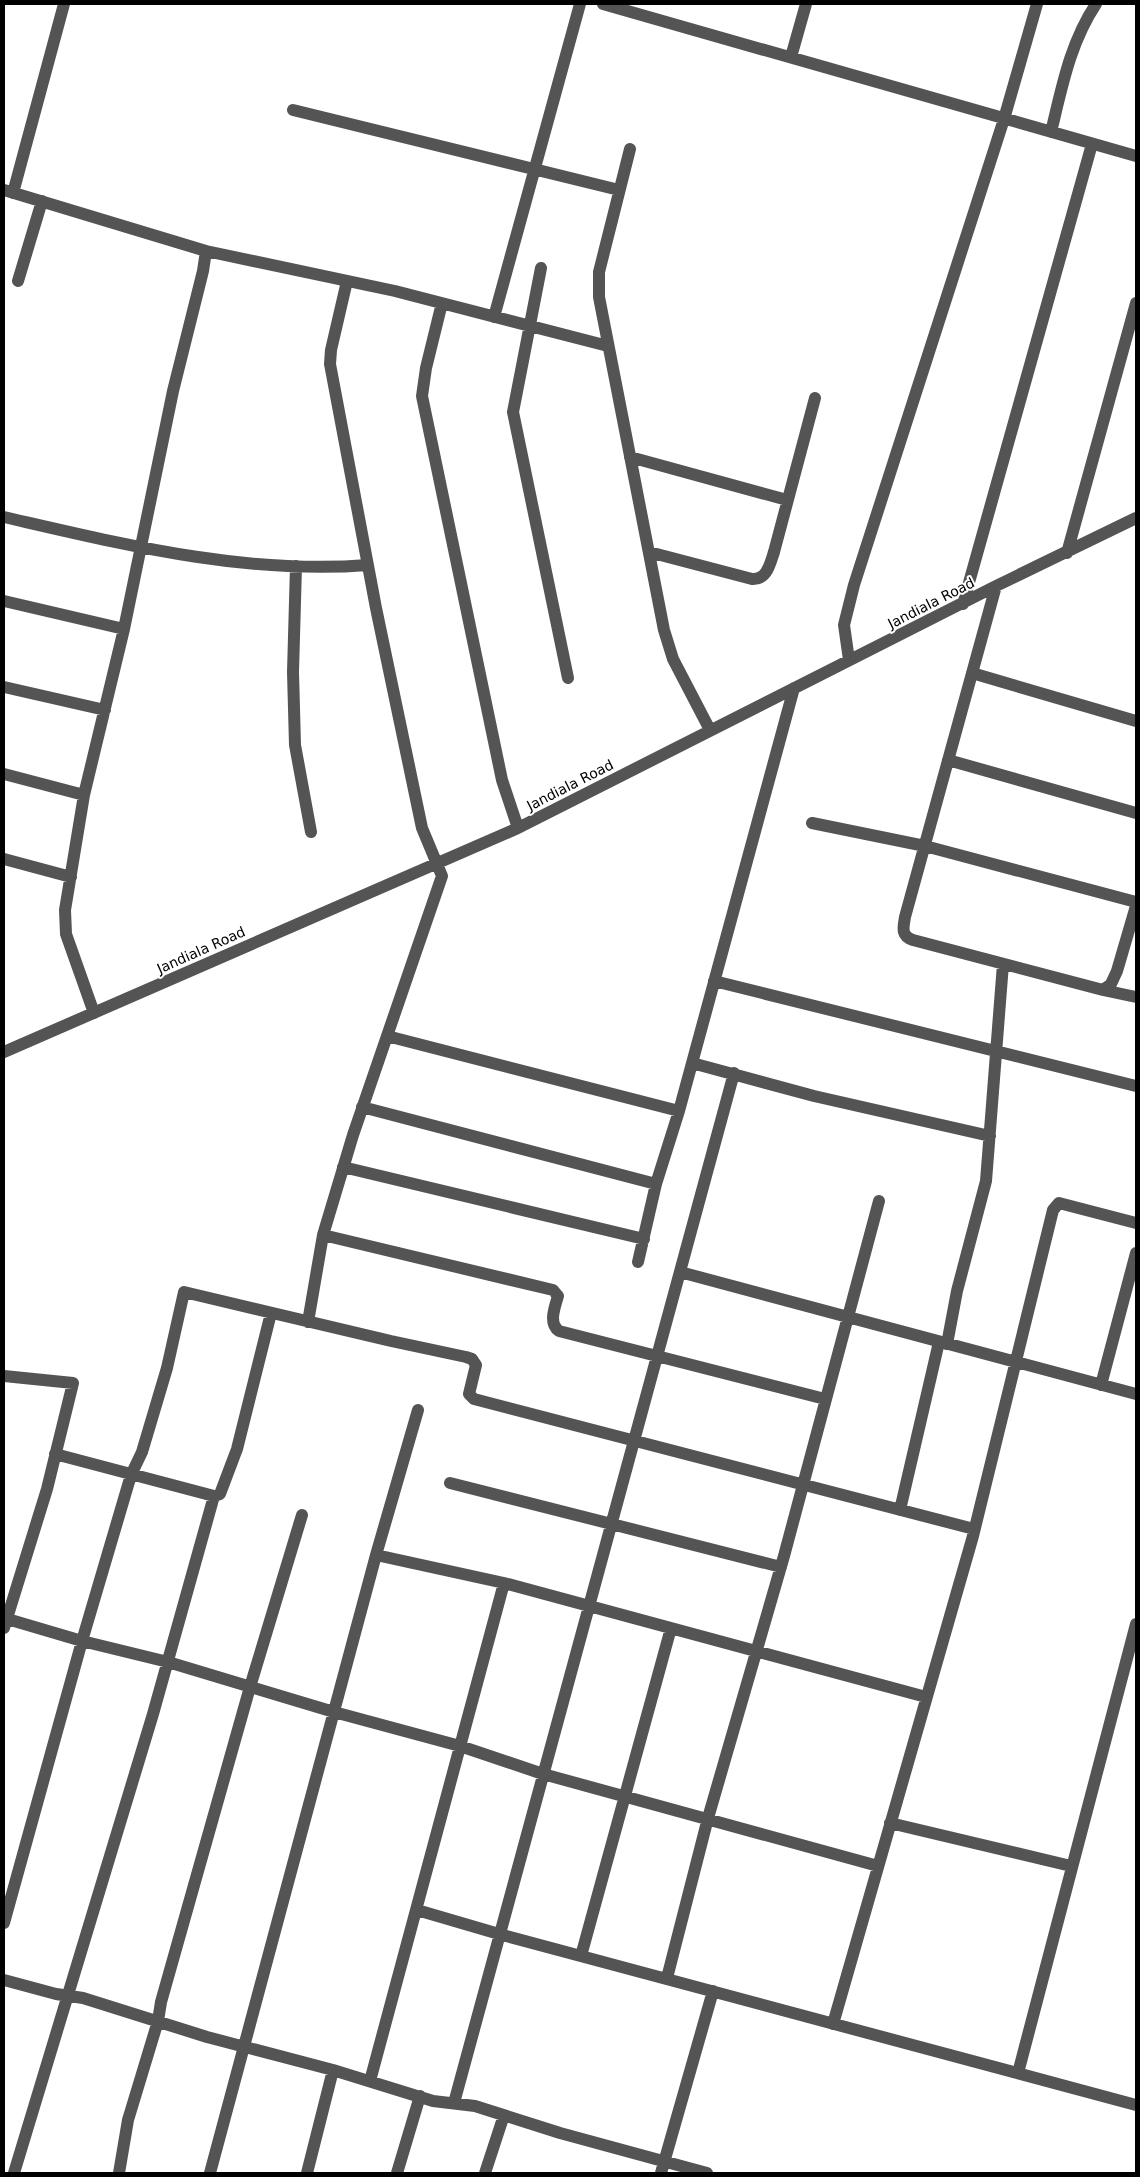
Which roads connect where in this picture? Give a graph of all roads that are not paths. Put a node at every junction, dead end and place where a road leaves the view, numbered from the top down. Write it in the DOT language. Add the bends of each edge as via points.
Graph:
graph roads {
  1 [pos="64,4"];
  2 [pos="580,4"];
  3 [pos="603,4"];
  4 [pos="806,4"];
  5 [pos="1037,4"];
  6 [pos="1096,4"];
  7 [pos="790,57"];
  8 [pos="293,110"];
  9 [pos="1004,119"];
  10 [pos="1051,132"];
  11 [pos="1092,144"];
  12 [pos="630,148"];
  13 [pos="1136,156"];
  14 [pos="536,170"];
  15 [pos="619,190"];
  16 [pos="8,191"];
  17 [pos="42,202"];
  18 [pos="206,251"];
  19 [pos="541,268"];
  20 [pos="18,281"];
  21 [pos="347,281"];
  22 [pos="1136,303"];
  23 [pos="442,304"];
  24 [pos="494,316"];
  25 [pos="528,325"];
  26 [pos="608,346"];
  27 [pos="815,398"];
  28 [pos="630,457"];
  29 [pos="787,500"];
  30 [pos="4,516"];
  31 [pos="1136,518"];
  32 [pos="140,548"];
  33 [pos="649,552"];
  34 [pos="1067,553"];
  35 [pos="368,565"];
  36 [pos="296,566"];
  37 [pos="996,586"];
  38 [pos="4,601"];
  39 [pos="963,604"];
  40 [pos="124,629"];
  41 [pos="849,660"];
  42 [pos="972,673"];
  43 [pos="568,678"];
  44 [pos="4,687"];
  45 [pos="794,688"];
  46 [pos="105,710"];
  47 [pos="1136,722"];
  48 [pos="710,730"];
  49 [pos="948,760"];
  50 [pos="4,774"];
  51 [pos="84,795"];
  52 [pos="1136,813"];
  53 [pos="812,822"];
  54 [pos="518,828"];
  55 [pos="311,832"];
  56 [pos="924,846"];
  57 [pos="4,859"];
  58 [pos="437,862"];
  59 [pos="71,876"];
  60 [pos="1136,902"];
  61 [pos="1136,906"];
  62 [pos="1003,964"];
  63 [pos="714,982"];
  64 [pos="1103,990"];
  65 [pos="1136,997"];
  66 [pos="94,1013"];
  67 [pos="387,1036"];
  68 [pos="996,1051"];
  69 [pos="4,1052"];
  70 [pos="692,1063"];
  71 [pos="734,1073"];
  72 [pos="1136,1086"];
  73 [pos="362,1107"];
  74 [pos="678,1111"];
  75 [pos="990,1136"];
  76 [pos="343,1168"];
  77 [pos="656,1184"];
  78 [pos="879,1201"];
  79 [pos="1136,1223"];
  80 [pos="323,1235"];
  81 [pos="644,1239"];
  82 [pos="1136,1254"];
  83 [pos="638,1262"];
  84 [pos="680,1272"];
  85 [pos="271,1313"];
  86 [pos="848,1317"];
  87 [pos="308,1322"];
  88 [pos="943,1343"];
  89 [pos="656,1358"];
  90 [pos="1015,1362"];
  91 [pos="4,1376"];
  92 [pos="1101,1385"];
  93 [pos="1136,1394"];
  94 [pos="825,1399"];
  95 [pos="418,1410"];
  96 [pos="633,1440"];
  97 [pos="55,1454"];
  98 [pos="131,1474"];
  99 [pos="450,1482"];
  100 [pos="802,1484"];
  101 [pos="214,1496"];
  102 [pos="900,1510"];
  103 [pos="302,1515"];
  104 [pos="610,1524"];
  105 [pos="974,1529"];
  106 [pos="376,1555"];
  107 [pos="781,1567"];
  108 [pos="504,1583"];
  109 [pos="588,1605"];
  110 [pos="5,1621"];
  111 [pos="1136,1624"];
  112 [pos="671,1628"];
  113 [pos="82,1641"];
  114 [pos="756,1651"];
  115 [pos="168,1662"];
  116 [pos="250,1686"];
  117 [pos="926,1697"];
  118 [pos="334,1712"];
  119 [pos="460,1746"];
  120 [pos="543,1774"];
  121 [pos="626,1796"];
  122 [pos="708,1818"];
  123 [pos="890,1823"];
  124 [pos="878,1866"];
  125 [pos="1071,1866"];
  126 [pos="417,1910"];
  127 [pos="4,1923"];
  128 [pos="499,1934"];
  129 [pos="581,1956"];
  130 [pos="667,1978"];
  131 [pos="4,1980"];
  132 [pos="713,1991"];
  133 [pos="68,1995"];
  134 [pos="158,2021"];
  135 [pos="834,2024"];
  136 [pos="245,2047"];
  137 [pos="333,2070"];
  138 [pos="1018,2073"];
  139 [pos="370,2081"];
  140 [pos="420,2096"];
  141 [pos="454,2103"];
  142 [pos="1136,2105"];
  143 [pos="504,2115"];
  144 [pos="662,2167"];
  145 [pos="14,2173"];
  146 [pos="119,2173"];
  147 [pos="210,2173"];
  148 [pos="307,2173"];
  149 [pos="397,2173"];
  150 [pos="485,2173"];
  151 [pos="707,2173"];
  1 -- 16 [label="street"];
  2 -- 14 [label="street"];
  3 -- 7 [label="street"];
  4 -- 7 [label="street"];
  5 -- 9 [label="street"];
  6 -- 10 [label="street" via="1068,61"];
  7 -- 9 [label="street"];
  8 -- 14 [label="street"];
  9 -- 10 [label="street"];
  9 -- 41 [label="street" via="854,585 844,625"];
  10 -- 11 [label="street"];
  11 -- 13 [label="street"];
  11 -- 39 [label="street"];
  12 -- 15 [label="street"];
  14 -- 15 [label="street"];
  14 -- 24 [label="street"];
  15 -- 26 [label="street" via="599,272 599,297"];
  16 -- 17 [label="street"];
  17 -- 18 [label="street"];
  17 -- 20 [label="street"];
  18 -- 21 [label="street"];
  18 -- 32 [label="street"];
  19 -- 25 [label="street"];
  21 -- 23 [label="street"];
  21 -- 35 [label="street" via="330,364"];
  22 -- 34 [label="street"];
  23 -- 24 [label="street"];
  23 -- 54 [label="street" via="422,396 502,780"];
  24 -- 25 [label="street"];
  25 -- 26 [label="street"];
  25 -- 43 [label="street" via="513,412"];
  26 -- 28 [label="street"];
  27 -- 29 [label="street"];
  28 -- 29 [label="street"];
  28 -- 33 [label="street"];
  29 -- 33 [label="street" via="769,567 761,578 752,579"];
  30 -- 32 [label="street"];
  31 -- 34 [label="street, Jandiala Road"];
  32 -- 36 [label="street"];
  32 -- 40 [label="street"];
  33 -- 48 [label="street" via="664,630 674,659"];
  34 -- 37 [label="street, Jandiala Road"];
  35 -- 36 [label="street"];
  35 -- 58 [label="street" via="422,828"];
  36 -- 55 [label="street" via="293,672 296,745"];
  37 -- 39 [label="street, Jandiala Road"];
  37 -- 42 [label="street"];
  38 -- 40 [label="street"];
  39 -- 41 [label="street, Jandiala Road"];
  40 -- 46 [label="street"];
  41 -- 45 [label="street, Jandiala Road"];
  42 -- 47 [label="street"];
  42 -- 49 [label="street"];
  44 -- 46 [label="street"];
  45 -- 48 [label="street, Jandiala Road"];
  45 -- 63 [label="street"];
  46 -- 51 [label="street"];
  48 -- 54 [label="street, Jandiala Road"];
  49 -- 52 [label="street"];
  49 -- 56 [label="street"];
  50 -- 51 [label="street"];
  51 -- 59 [label="street"];
  53 -- 56 [label="street"];
  54 -- 58 [label="street, Jandiala Road"];
  56 -- 60 [label="street"];
  56 -- 62 [label="street" via="905,917 903,932 907,938"];
  57 -- 59 [label="street"];
  58 -- 66 [label="street, Jandiala Road"];
  58 -- 67 [label="street" via="442,876"];
  59 -- 66 [label="street" via="65,910 66,934"];
  61 -- 64 [label="street" via="1117,971 1111,984"];
  62 -- 64 [label="street"];
  62 -- 68 [label="street"];
  63 -- 68 [label="street"];
  63 -- 70 [label="street"];
  64 -- 65 [label="street"];
  66 -- 69 [label="street, Jandiala Road"];
  67 -- 73 [label="street"];
  67 -- 74 [label="street"];
  68 -- 72 [label="street"];
  68 -- 75 [label="street"];
  70 -- 71 [label="street"];
  70 -- 74 [label="street"];
  71 -- 75 [label="street" via="814,1096"];
  71 -- 84 [label="street"];
  73 -- 76 [label="street"];
  73 -- 77 [label="street"];
  74 -- 77 [label="street"];
  75 -- 88 [label="street" via="986,1181"];
  76 -- 80 [label="street"];
  76 -- 81 [label="street"];
  77 -- 81 [label="street"];
  78 -- 86 [label="street"];
  79 -- 90 [label="street" via="1065,1204 1056,1205"];
  80 -- 87 [label="street"];
  80 -- 89 [label="street" via="553,1290 558,1296 554,1325 559,1331"];
  81 -- 83 [label="street"];
  82 -- 92 [label="street"];
  84 -- 86 [label="street"];
  84 -- 89 [label="street"];
  85 -- 87 [label="street"];
  85 -- 98 [label="street" via="184,1292 167,1368 142,1452"];
  85 -- 101 [label="street" via="237,1449 223,1490"];
  86 -- 88 [label="street"];
  86 -- 94 [label="street"];
  87 -- 96 [label="street" via="472,1359 476,1365 469,1394 474,1399"];
  88 -- 90 [label="street"];
  88 -- 102 [label="street"];
  89 -- 94 [label="street"];
  89 -- 96 [label="street"];
  90 -- 92 [label="street"];
  90 -- 105 [label="street"];
  91 -- 97 [label="street" via="73,1384"];
  92 -- 93 [label="street"];
  94 -- 100 [label="street"];
  95 -- 106 [label="street"];
  96 -- 100 [label="street"];
  96 -- 104 [label="street"];
  97 -- 98 [label="street"];
  97 -- 110 [label="street"];
  98 -- 101 [label="street"];
  98 -- 113 [label="street"];
  99 -- 104 [label="street"];
  100 -- 102 [label="street"];
  100 -- 107 [label="street"];
  101 -- 115 [label="street"];
  102 -- 105 [label="street"];
  103 -- 116 [label="street"];
  104 -- 107 [label="street"];
  104 -- 109 [label="street"];
  105 -- 117 [label="street"];
  106 -- 108 [label="street"];
  106 -- 118 [label="street"];
  107 -- 114 [label="street"];
  108 -- 109 [label="street"];
  108 -- 119 [label="street"];
  109 -- 112 [label="street"];
  109 -- 120 [label="street"];
  110 -- 113 [label="street"];
  111 -- 125 [label="street"];
  112 -- 114 [label="street"];
  112 -- 121 [label="street"];
  113 -- 115 [label="street"];
  113 -- 127 [label="street"];
  114 -- 117 [label="street"];
  114 -- 122 [label="street"];
  115 -- 116 [label="street"];
  115 -- 133 [label="street"];
  116 -- 118 [label="street"];
  116 -- 134 [label="street"];
  117 -- 123 [label="street"];
  118 -- 119 [label="street"];
  118 -- 136 [label="street"];
  119 -- 120 [label="street"];
  119 -- 126 [label="street"];
  120 -- 121 [label="street"];
  120 -- 128 [label="street"];
  121 -- 122 [label="street"];
  121 -- 129 [label="street"];
  122 -- 124 [label="street"];
  122 -- 130 [label="street"];
  123 -- 124 [label="street"];
  123 -- 125 [label="street"];
  124 -- 135 [label="street"];
  125 -- 138 [label="street"];
  126 -- 128 [label="street"];
  126 -- 139 [label="street"];
  128 -- 129 [label="street"];
  128 -- 141 [label="street"];
  129 -- 130 [label="street"];
  130 -- 132 [label="street"];
  131 -- 133 [label="street"];
  132 -- 135 [label="street"];
  132 -- 144 [label="street"];
  133 -- 134 [label="street"];
  133 -- 145 [label="street"];
  134 -- 136 [label="street"];
  134 -- 146 [label="street" via="128,2120"];
  135 -- 138 [label="street"];
  136 -- 137 [label="street"];
  136 -- 147 [label="street"];
  137 -- 139 [label="street"];
  137 -- 148 [label="street"];
  138 -- 142 [label="street"];
  139 -- 140 [label="street"];
  140 -- 141 [label="street"];
  140 -- 149 [label="street"];
  141 -- 143 [label="street"];
  143 -- 144 [label="street"];
  143 -- 150 [label="street"];
  144 -- 151 [label="street"];
}
